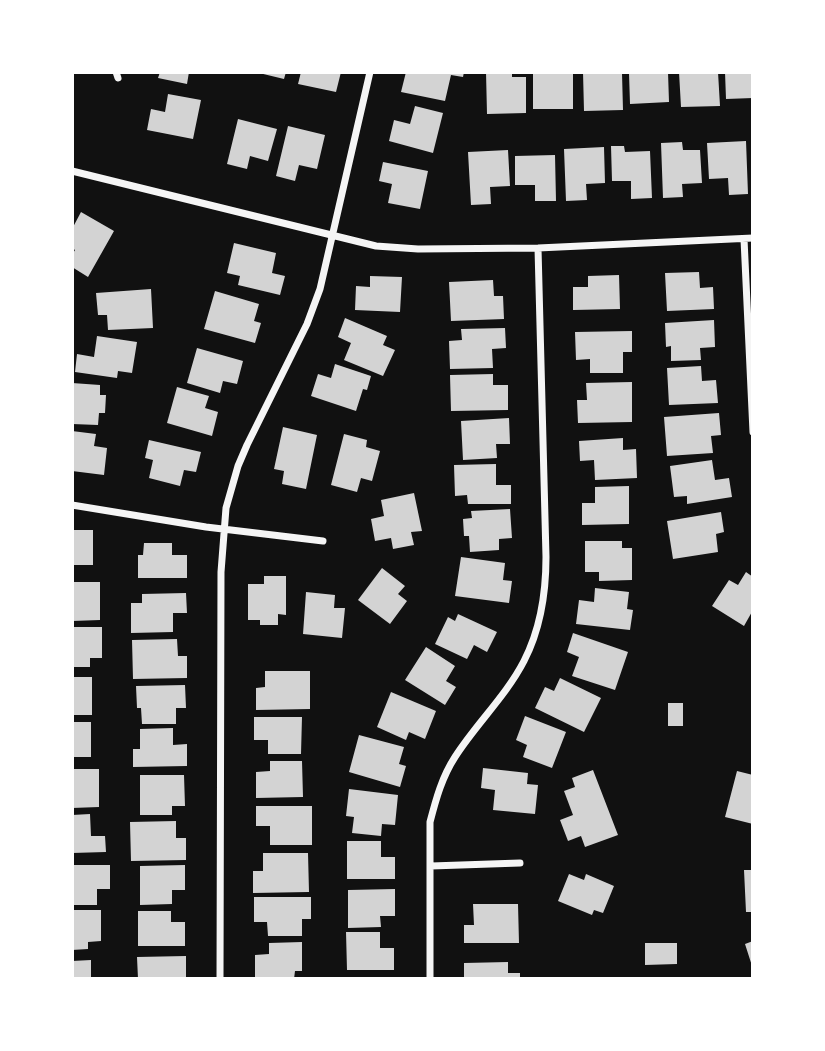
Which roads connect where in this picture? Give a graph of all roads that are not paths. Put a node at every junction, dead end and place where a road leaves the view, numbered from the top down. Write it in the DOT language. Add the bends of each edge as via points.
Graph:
graph roads {
  1 [pos="370,72"];
  2 [pos="72,171"];
  3 [pos="333,236"];
  4 [pos="753,238"];
  5 [pos="744,239"];
  6 [pos="538,248"];
  7 [pos="753,432"];
  8 [pos="72,505"];
  9 [pos="224,529"];
  10 [pos="323,541"];
  11 [pos="520,863"];
  12 [pos="431,866"];
  13 [pos="220,979"];
  14 [pos="430,979"];
  1 -- 3 [label="street"];
  2 -- 3 [label="street"];
  3 -- 6 [label="street" via="418,249"];
  3 -- 9 [label="street" via="307,324 238,466"];
  4 -- 5 [label="street"];
  5 -- 6 [label="street"];
  5 -- 7 [label="street"];
  6 -- 12 [label="street" via="546,557 543,608 513,679 443,779 430,822"];
  8 -- 9 [label="street"];
  9 -- 10 [label="street"];
  9 -- 13 [label="street"];
  11 -- 12 [label="street"];
  12 -- 14 [label="street"];
}
